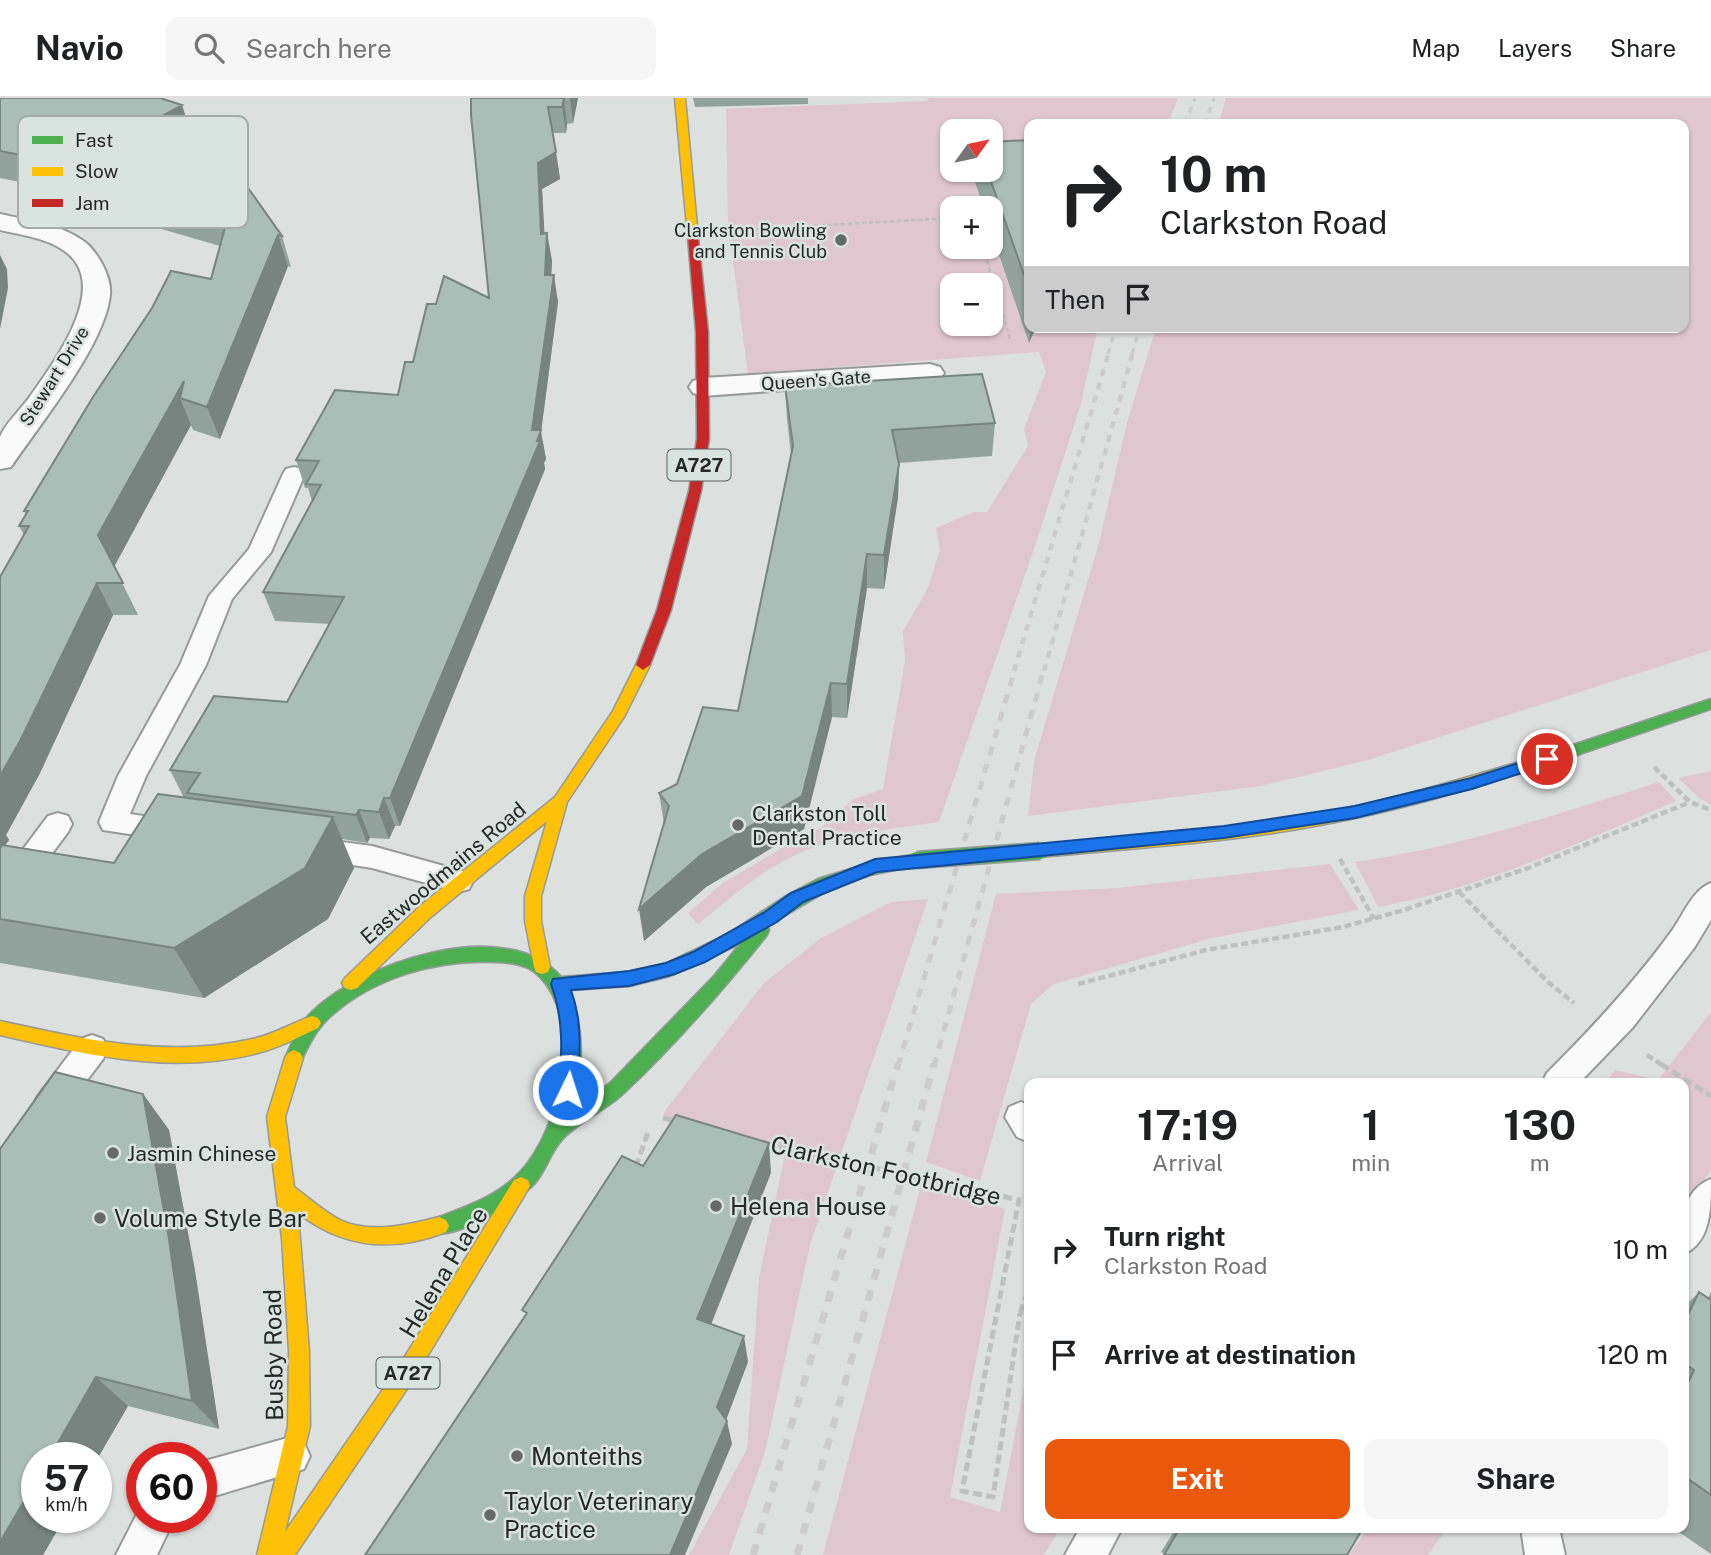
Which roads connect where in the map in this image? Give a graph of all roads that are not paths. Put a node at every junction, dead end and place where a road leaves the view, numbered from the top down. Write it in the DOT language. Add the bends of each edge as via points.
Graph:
graph roads {
  1 [pos="680,98"];
  2 [pos="0,222"];
  3 [pos="18,226"];
  4 [pos="28,228"];
  5 [pos="930,373"];
  6 [pos="703,387"];
  7 [pos="0,460"];
  8 [pos="294,474"];
  9 [pos="1711,704"];
  10 [pos="560,801"];
  11 [pos="58,824"];
  12 [pos="195,833"];
  13 [pos="290,846"];
  14 [pos="458,881"];
  15 [pos="1711,895"];
  16 [pos="0,902"];
  17 [pos="771,917"];
  18 [pos="542,967"];
  19 [pos="559,984"];
  20 [pos="326,1009"];
  21 [pos="312,1023"];
  22 [pos="0,1028"];
  23 [pos="92,1049"];
  24 [pos="1563,1078"];
  25 [pos="33,1128"];
  26 [pos="557,1133"];
  27 [pos="522,1184"];
  28 [pos="285,1192"];
  29 [pos="1711,1195"];
  30 [pos="1689,1230"];
  31 [pos="291,1456"];
  32 [pos="217,1477"];
  33 [pos="148,1533"];
  34 [pos="1099,1533"];
  35 [pos="1541,1533"];
  36 [pos="136,1555"];
  37 [pos="268,1555"];
  38 [pos="282,1555"];
  39 [pos="1085,1555"];
  40 [pos="1545,1555"];
  1 -- 6 [label="main road, Eastwoodmains Road / A727"];
  2 -- 3 [label="street, Stewart Drive"];
  4 -- 7 [label="street, Stewart Drive" via="75,246 86,259 97,292 80,339"];
  5 -- 6 [label="street, Queen's Gate"];
  6 -- 10 [label="main road, Eastwoodmains Road / A727" via="703,439 695,491 664,610 619,713"];
  8 -- 12 [label="lane" via="259,552 221,596 193,665 132,776 113,822"];
  9 -- 17 [label="main road, bridge" via="1472,783 1355,812 1224,832 875,865 797,898"];
  10 -- 14 [label="main road, Eastwoodmains Road / A727"];
  10 -- 18 [label="main road, Eastwoodmains Road / A727" via="533,896"];
  11 -- 16 [label="lane"];
  13 -- 14 [label="lane" via="372,857"];
  14 -- 20 [label="main road, Eastwoodmains Road / A727" via="388,943"];
  15 -- 24 [label="lane" via="1683,939 1609,1030"];
  17 -- 19 [label="main road" via="669,969 634,978"];
  17 -- 26 [label="main road" via="721,980 616,1089"];
  18 -- 19 [label="main road"];
  18 -- 20 [label="main road" via="508,957 450,955 386,974"];
  19 -- 26 [label="main road" via="569,1008 572,1040 568,1090"];
  20 -- 21 [label="main road"];
  21 -- 23 [label="main road" via="251,1047 191,1055"];
  21 -- 28 [label="main road, Busby Road" via="292,1062 276,1117"];
  22 -- 23 [label="main road"];
  23 -- 25 [label="lane"];
  26 -- 27 [label="main road"];
  27 -- 28 [label="main road" via="454,1222 370,1235 341,1229"];
  27 -- 38 [label="main road, Helena Place / A727" via="394,1394"];
  28 -- 31 [label="main road, Busby Road" via="299,1351 299,1426"];
  29 -- 30 [label="lane"];
  31 -- 32 [label="lane"];
  31 -- 37 [label="main road, Busby Road"];
  33 -- 36 [label="lane"];
  34 -- 39 [label="lane"];
  35 -- 40 [label="lane"];
}
